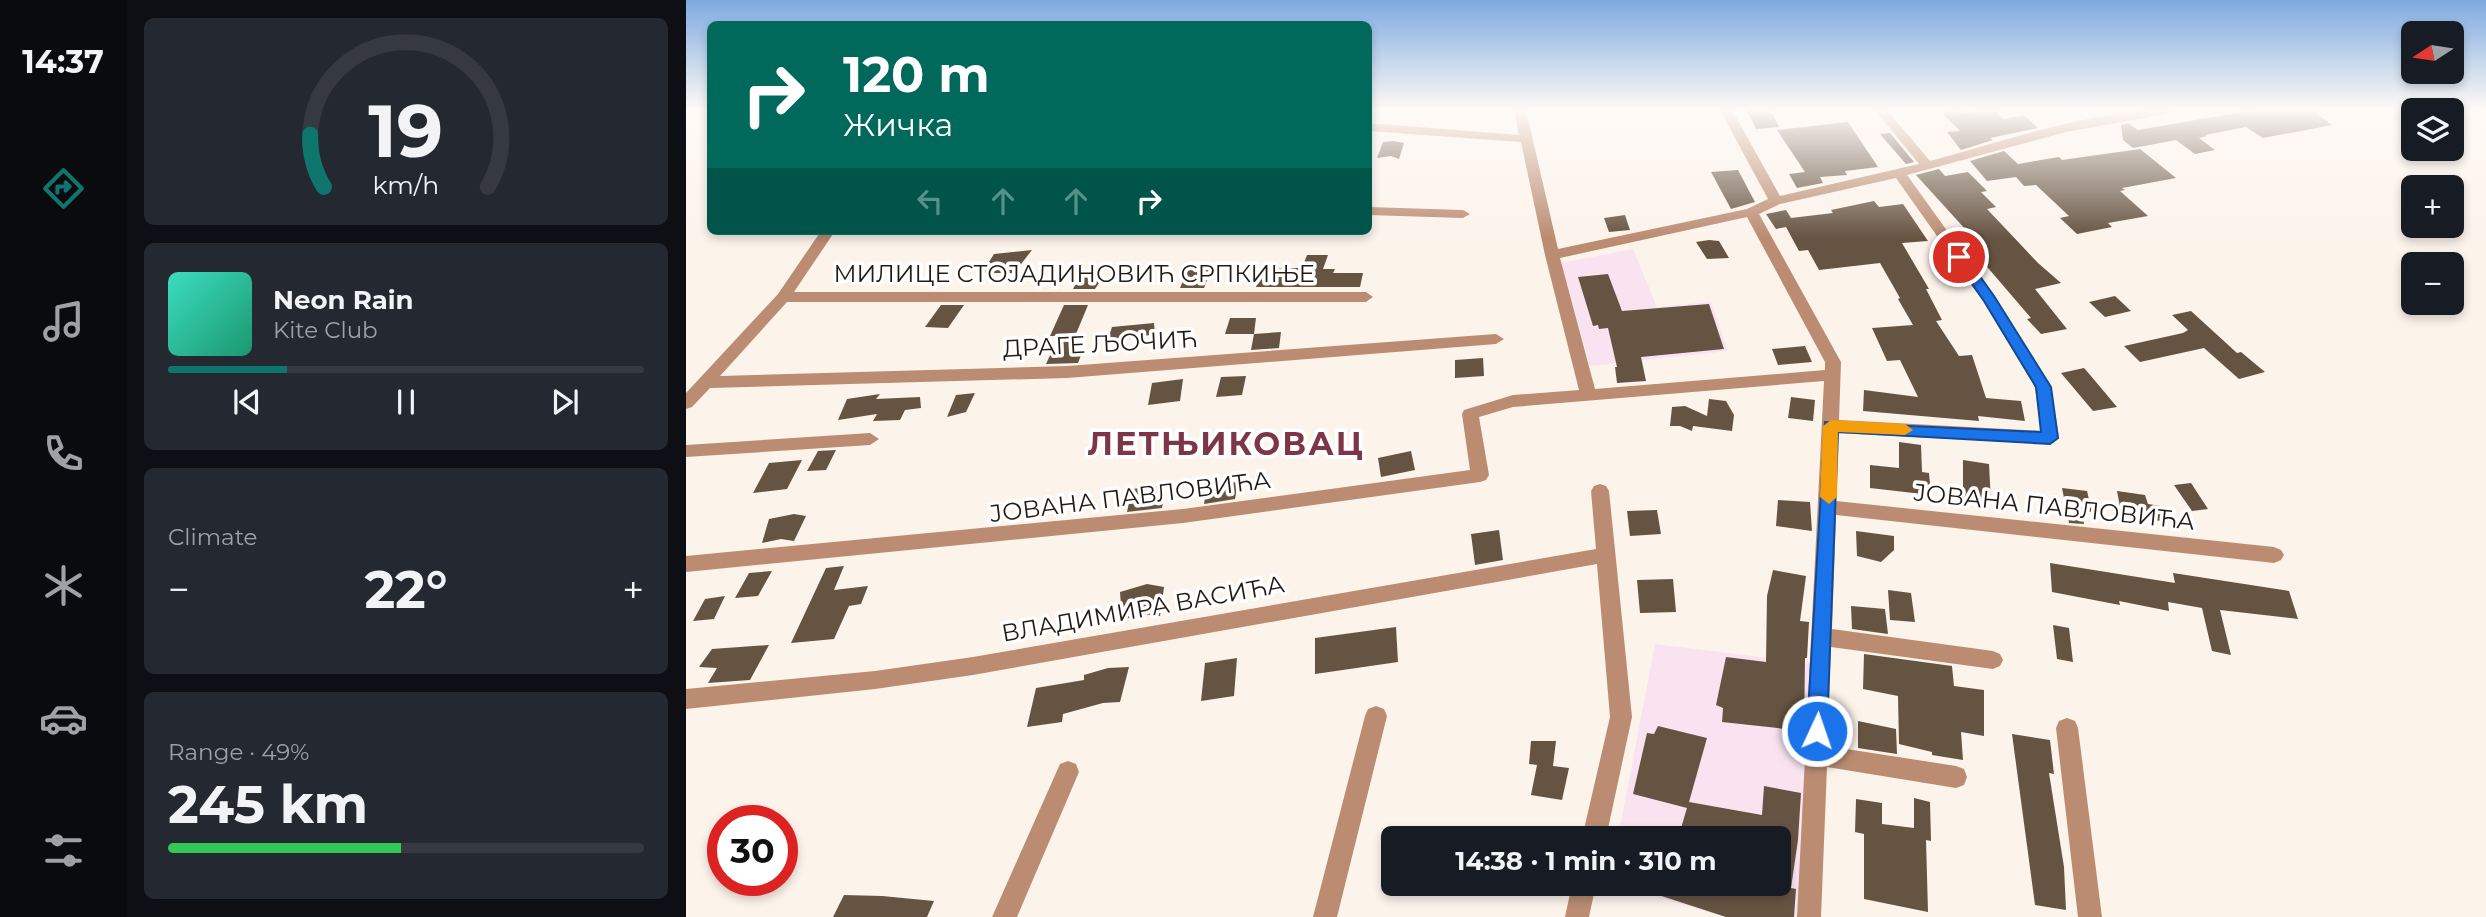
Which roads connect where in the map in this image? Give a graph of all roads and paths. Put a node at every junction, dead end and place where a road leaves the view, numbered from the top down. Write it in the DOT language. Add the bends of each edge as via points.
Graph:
graph roads {
  1 [pos="1529,153"];
  2 [pos="1750,153"];
  3 [pos="1916,153"];
  4 [pos="1976,153"];
  5 [pos="1927,166"];
  6 [pos="1899,173"];
  7 [pos="1776,201"];
  8 [pos="1372,211"];
  9 [pos="1751,212"];
  10 [pos="1463,214"];
  11 [pos="825,235"];
  12 [pos="1552,255"];
  13 [pos="783,297"];
  14 [pos="1366,297"];
  15 [pos="1496,339"];
  16 [pos="1832,375"];
  17 [pos="706,382"];
  18 [pos="1588,394"];
  19 [pos="686,403"];
  20 [pos="1831,426"];
  21 [pos="870,439"];
  22 [pos="686,451"];
  23 [pos="1600,491"];
  24 [pos="1828,507"];
  25 [pos="1606,555"];
  26 [pos="2274,555"];
  27 [pos="686,564"];
  28 [pos="1822,637"];
  29 [pos="1993,660"];
  30 [pos="686,699"];
  31 [pos="1376,716"];
  32 [pos="2067,728"];
  33 [pos="1816,755"];
  34 [pos="1068,772"];
  35 [pos="1956,777"];
  36 [pos="1597,826"];
  37 [pos="1581,896"];
  38 [pos="1814,916"];
  39 [pos="1004,917"];
  40 [pos="1325,917"];
  41 [pos="1577,917"];
  42 [pos="2090,917"];
  1 -- 12 [label="street"];
  2 -- 7 [label="street"];
  3 -- 5 [label="street"];
  4 -- 5 [label="street"];
  5 -- 6 [label="street"];
  6 -- 7 [label="street"];
  6 -- 20 [label="street" via="1989,299 2043,387 2050,438"];
  7 -- 9 [label="street"];
  8 -- 10 [label="street"];
  9 -- 12 [label="street"];
  9 -- 16 [label="street" via="1833,362"];
  11 -- 13 [label="street"];
  12 -- 18 [label="street"];
  13 -- 14 [label="street, МИЛИЦЕ СТОЈАДИНОВИЋ СРПКИЊЕ"];
  13 -- 17 [label="street"];
  15 -- 17 [label="street, ДРАГЕ ЉОЧИЋ" via="1068,372"];
  16 -- 18 [label="street"];
  16 -- 20 [label="street"];
  17 -- 19 [label="street"];
  18 -- 27 [label="street, ЈОВАНА ПАВЛОВИЋА" via="1513,401 1470,414 1480,475 1352,496 1004,537"];
  20 -- 24 [label="street"];
  21 -- 22 [label="street"];
  23 -- 25 [label="street"];
  24 -- 26 [label="street, ЈОВАНА ПАВЛОВИЋА"];
  24 -- 28 [label="street"];
  25 -- 30 [label="street, ВЛАДИМИРА ВАСИЋА" via="960,668"];
  25 -- 36 [label="street" via="1621,717"];
  28 -- 29 [label="street"];
  28 -- 33 [label="street"];
  31 -- 40 [label="street"];
  32 -- 42 [label="street"];
  33 -- 35 [label="street"];
  33 -- 38 [label="street"];
  34 -- 39 [label="street"];
  37 -- 41 [label="street"];
}
